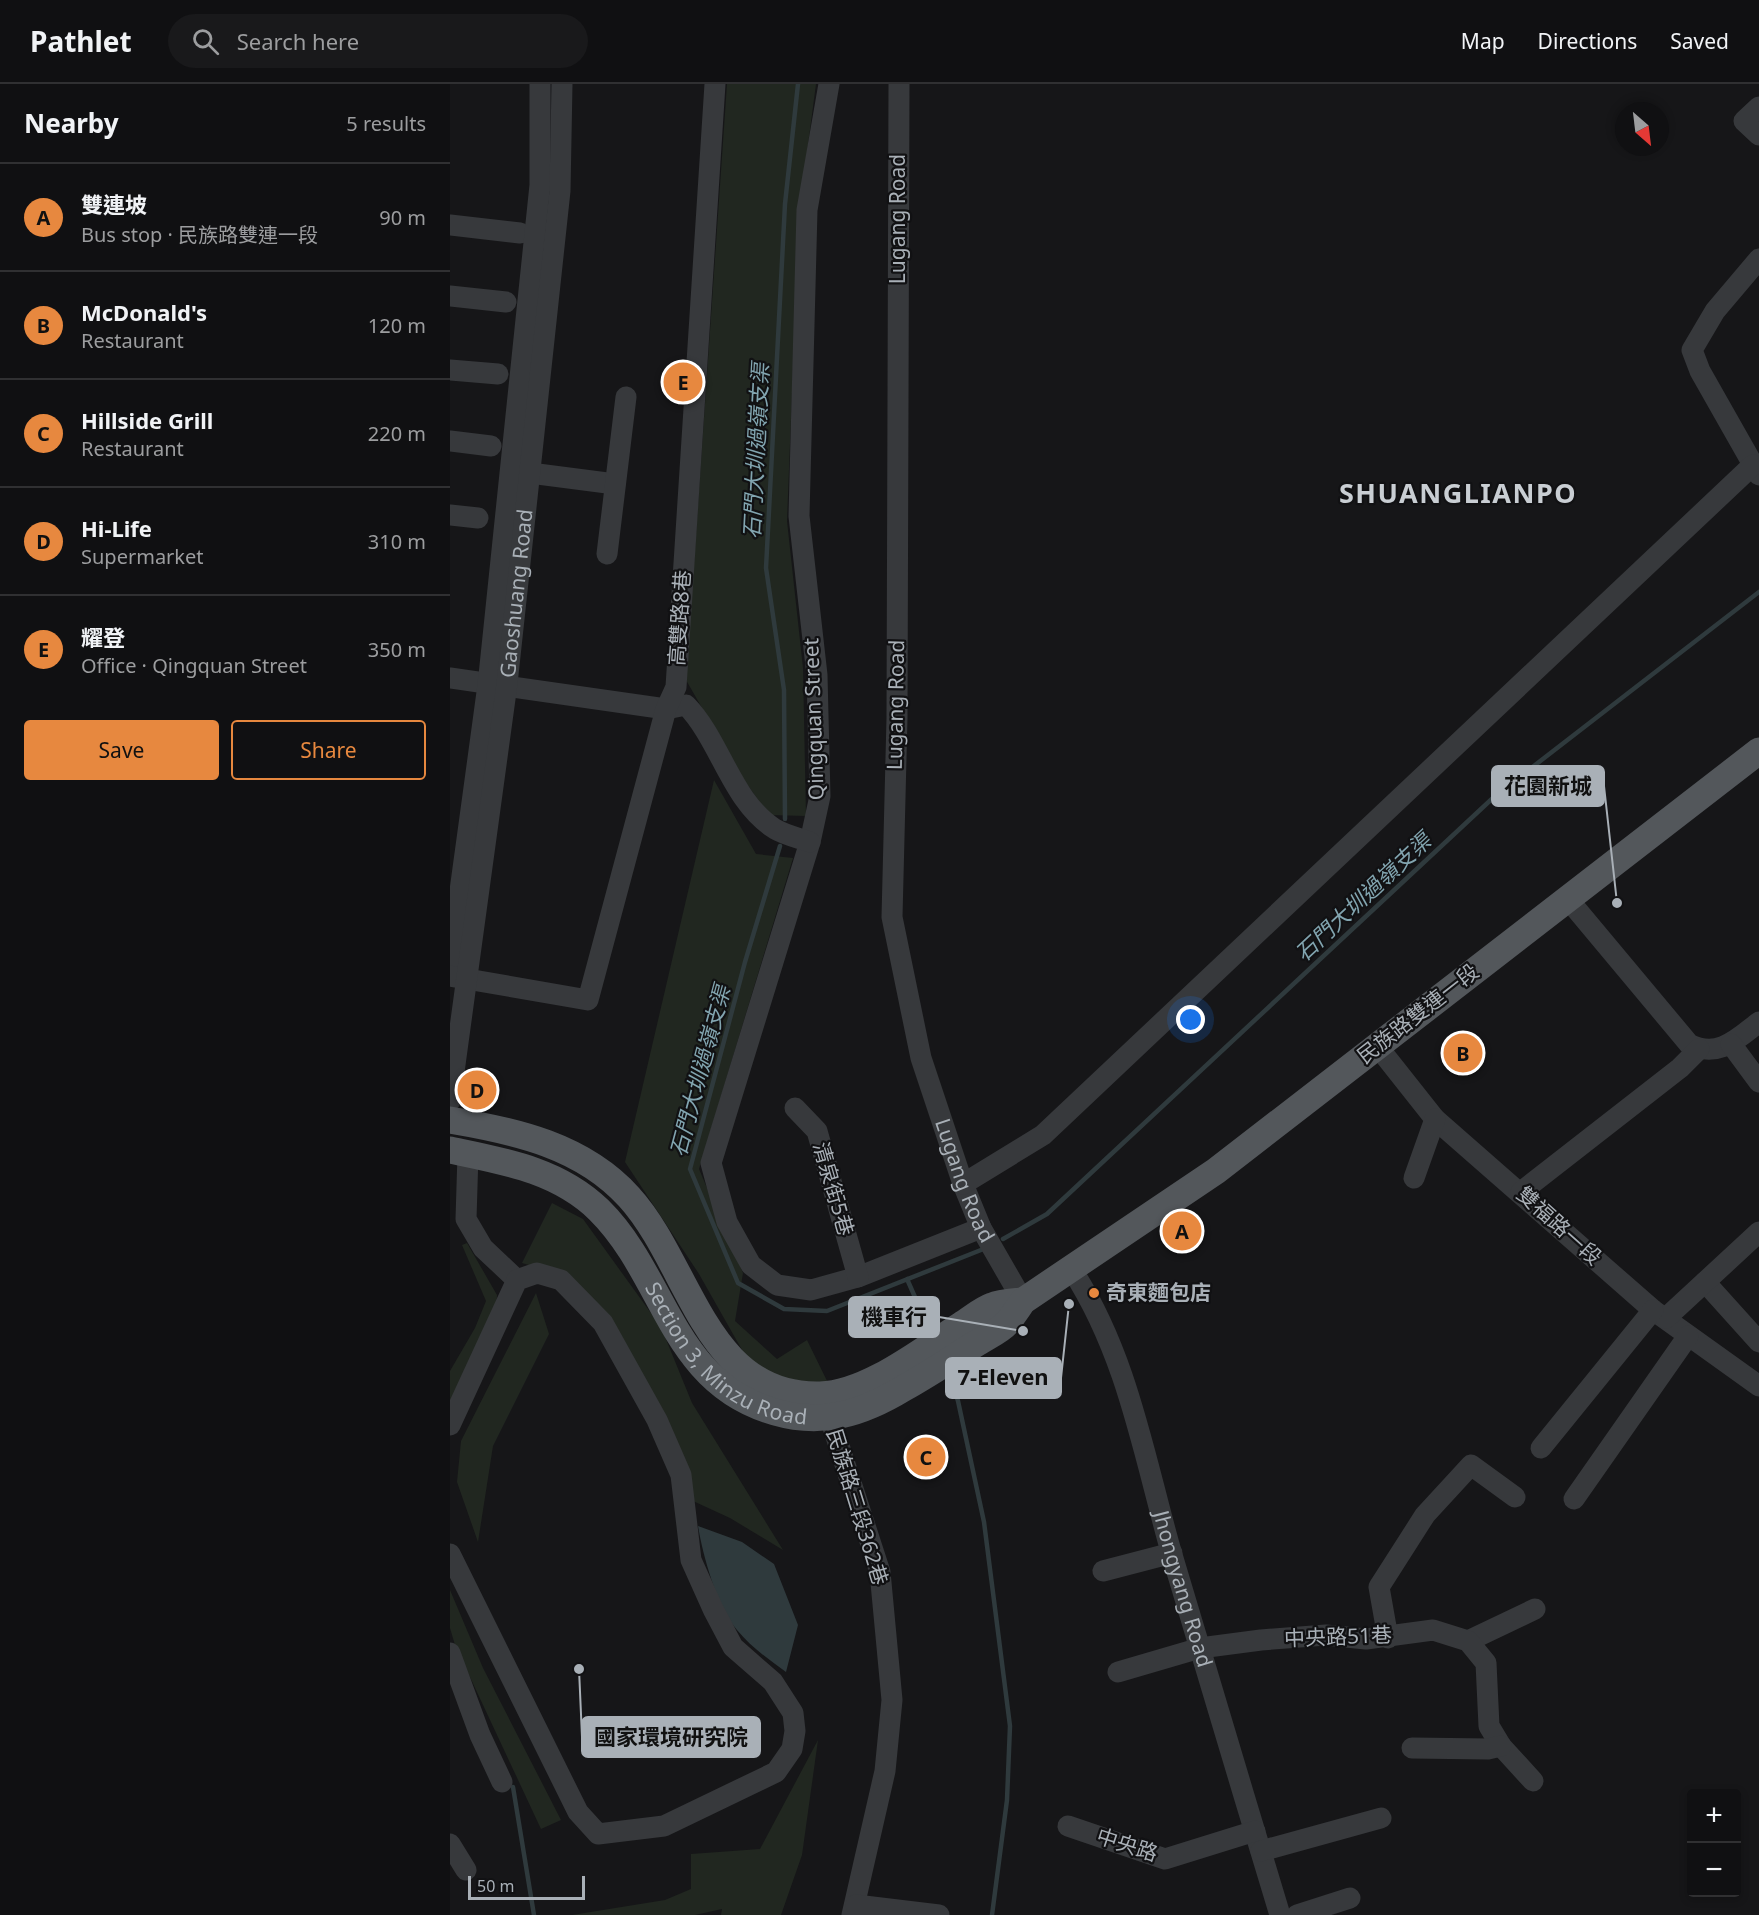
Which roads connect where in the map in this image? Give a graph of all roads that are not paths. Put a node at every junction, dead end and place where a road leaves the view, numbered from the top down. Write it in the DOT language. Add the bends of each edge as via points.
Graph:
graph roads {
  1 [pos="540,84"];
  2 [pos="562,84"];
  3 [pos="715,84"];
  4 [pos="830,84"];
  5 [pos="898,84"];
  6 [pos="1759,107"];
  7 [pos="1759,135"];
  8 [pos="450,225"];
  9 [pos="520,233"];
  10 [pos="1759,259"];
  11 [pos="450,296"];
  12 [pos="506,302"];
  13 [pos="450,369"];
  14 [pos="498,374"];
  15 [pos="626,397"];
  16 [pos="450,441"];
  17 [pos="491,446"];
  18 [pos="1756,470"];
  19 [pos="530,473"];
  20 [pos="615,484"];
  21 [pos="478,518"];
  22 [pos="452,523"];
  23 [pos="607,554"];
  24 [pos="450,678"];
  25 [pos="497,684"];
  26 [pos="666,709"];
  27 [pos="1759,751"];
  28 [pos="810,842"];
  29 [pos="1567,898"];
  30 [pos="450,964"];
  31 [pos="459,976"];
  32 [pos="1759,1022"];
  33 [pos="1731,1044"];
  34 [pos="1694,1046"];
  35 [pos="1378,1047"];
  36 [pos="1759,1082"];
  37 [pos="450,1101"];
  38 [pos="795,1108"];
  39 [pos="1435,1119"];
  40 [pos="450,1120"];
  41 [pos="459,1152"];
  42 [pos="1414,1178"];
  43 [pos="963,1184"];
  44 [pos="1521,1192"];
  45 [pos="981,1228"];
  46 [pos="1759,1232"];
  47 [pos="1072,1270"];
  48 [pos="858,1278"];
  49 [pos="517,1280"];
  50 [pos="1705,1282"];
  51 [pos="1023,1301"];
  52 [pos="1660,1314"];
  53 [pos="1689,1336"];
  54 [pos="1759,1342"];
  55 [pos="1759,1386"];
  56 [pos="830,1418"];
  57 [pos="450,1425"];
  58 [pos="1541,1448"];
  59 [pos="1515,1497"];
  60 [pos="1574,1499"];
  61 [pos="450,1554"];
  62 [pos="1172,1554"];
  63 [pos="1103,1571"];
  64 [pos="1536,1609"];
  65 [pos="1388,1638"];
  66 [pos="1468,1641"];
  67 [pos="1200,1648"];
  68 [pos="450,1653"];
  69 [pos="1118,1672"];
  70 [pos="456,1691"];
  71 [pos="1501,1746"];
  72 [pos="1412,1748"];
  73 [pos="1533,1781"];
  74 [pos="502,1782"];
  75 [pos="1381,1818"];
  76 [pos="1068,1826"];
  77 [pos="1258,1841"];
  78 [pos="450,1844"];
  79 [pos="466,1870"];
  80 [pos="1350,1898"];
  81 [pos="854,1910"];
  82 [pos="939,1915"];
  83 [pos="1280,1915"];
  84 [pos="1297,1915"];
  1 -- 25 [label="street, Gaoshuang Road" via="540,185"];
  2 -- 19 [label="street, Gaoshuang Road" via="560,191"];
  3 -- 26 [label="street, 高雙路8巷" via="676,687"];
  4 -- 28 [label="street, Qingquan Street" via="807,210 799,504 817,675 820,796"];
  5 -- 43 [label="street, Lugang Road" via="897,718 892,917 921,1058"];
  6 -- 7 [label="street" via="1744,121"];
  8 -- 9 [label="street"];
  10 -- 18 [label="street" via="1715,311 1692,350"];
  11 -- 12 [label="street"];
  13 -- 14 [label="street"];
  15 -- 20 [label="street"];
  16 -- 17 [label="street"];
  18 -- 43 [label="street" via="1043,1135"];
  19 -- 20 [label="street"];
  19 -- 25 [label="street, Gaoshuang Road"];
  20 -- 23 [label="street"];
  21 -- 22 [label="street"];
  24 -- 25 [label="street"];
  25 -- 26 [label="street"];
  25 -- 30 [label="street, Gaoshuang Road"];
  25 -- 31 [label="street, Gaoshuang Road"];
  26 -- 28 [label="street" via="686,705 699,720 742,797 775,829"];
  26 -- 31 [label="street, 高雙路8巷" via="588,1000"];
  27 -- 29 [label="main road, 民族路雙連一段"];
  28 -- 48 [label="street, Qingquan Street" via="711,1163 727,1222 751,1265 777,1285 811,1290"];
  29 -- 34 [label="street"];
  29 -- 35 [label="main road, 民族路雙連一段"];
  31 -- 37 [label="street, Gaoshuang Road"];
  32 -- 33 [label="street"];
  33 -- 34 [label="street" via="1716,1051"];
  33 -- 36 [label="street"];
  34 -- 44 [label="street" via="1680,1068"];
  35 -- 39 [label="street, 雙福路一段"];
  35 -- 47 [label="main road, 民族路雙連一段" via="1216,1171"];
  38 -- 48 [label="street, 清泉街5巷" via="817,1131"];
  39 -- 42 [label="street"];
  39 -- 44 [label="street, 雙福路一段"];
  40 -- 51 [label="main road, Section 3, Minzu Road" via="540,1140 588,1162 610,1180 630,1198 654,1232 711,1336 759,1381 774,1387 822,1395 844,1391 901,1364 992,1305"];
  41 -- 49 [label="street" via="466,1219 483,1248"];
  41 -- 56 [label="main road, Section 3, Minzu Road" via="528,1168 555,1179 599,1210 630,1252 692,1356 713,1380 760,1408 801,1419"];
  43 -- 45 [label="street, Lugang Road"];
  44 -- 52 [label="street, 雙福路一段"];
  45 -- 48 [label="street, Qingquan Street"];
  45 -- 51 [label="street, Lugang Road"];
  46 -- 50 [label="street"];
  47 -- 51 [label="main road, Section 3, Minzu Road"];
  47 -- 62 [label="street, Jhongyang Road" via="1091,1299 1119,1363"];
  49 -- 57 [label="street"];
  49 -- 61 [label="street" via="537,1273 561,1280 603,1323 657,1420 681,1475 691,1560 733,1647 773,1682 793,1713 792,1749 776,1772 664,1826 598,1834 578,1812"];
  50 -- 52 [label="street"];
  50 -- 54 [label="street"];
  51 -- 56 [label="main road, Section 3, Minzu Road" via="1006,1324 884,1401"];
  52 -- 53 [label="street, 雙福路一段"];
  52 -- 58 [label="street"];
  53 -- 55 [label="street, 雙福路一段"];
  53 -- 60 [label="street"];
  56 -- 81 [label="street, 民族路三段362巷" via="880,1572 891,1700 885,1772"];
  59 -- 65 [label="street" via="1471,1465 1425,1515 1379,1587"];
  62 -- 63 [label="street"];
  62 -- 67 [label="street, Jhongyang Road"];
  64 -- 66 [label="street"];
  65 -- 66 [label="street, 中央路51巷" via="1433,1630"];
  65 -- 67 [label="street, 中央路51巷" via="1326,1635"];
  66 -- 71 [label="street" via="1486,1663 1489,1726"];
  67 -- 69 [label="street"];
  67 -- 77 [label="street, Jhongyang Road"];
  68 -- 70 [label="street"];
  70 -- 74 [label="street"];
  71 -- 72 [label="street"];
  71 -- 73 [label="street"];
  75 -- 77 [label="street, 中央路"];
  76 -- 77 [label="street, 中央路" via="1165,1859"];
  77 -- 83 [label="street, Jhongyang Road"];
  78 -- 79 [label="street"];
  80 -- 84 [label="street"];
  81 -- 82 [label="street"];
}
